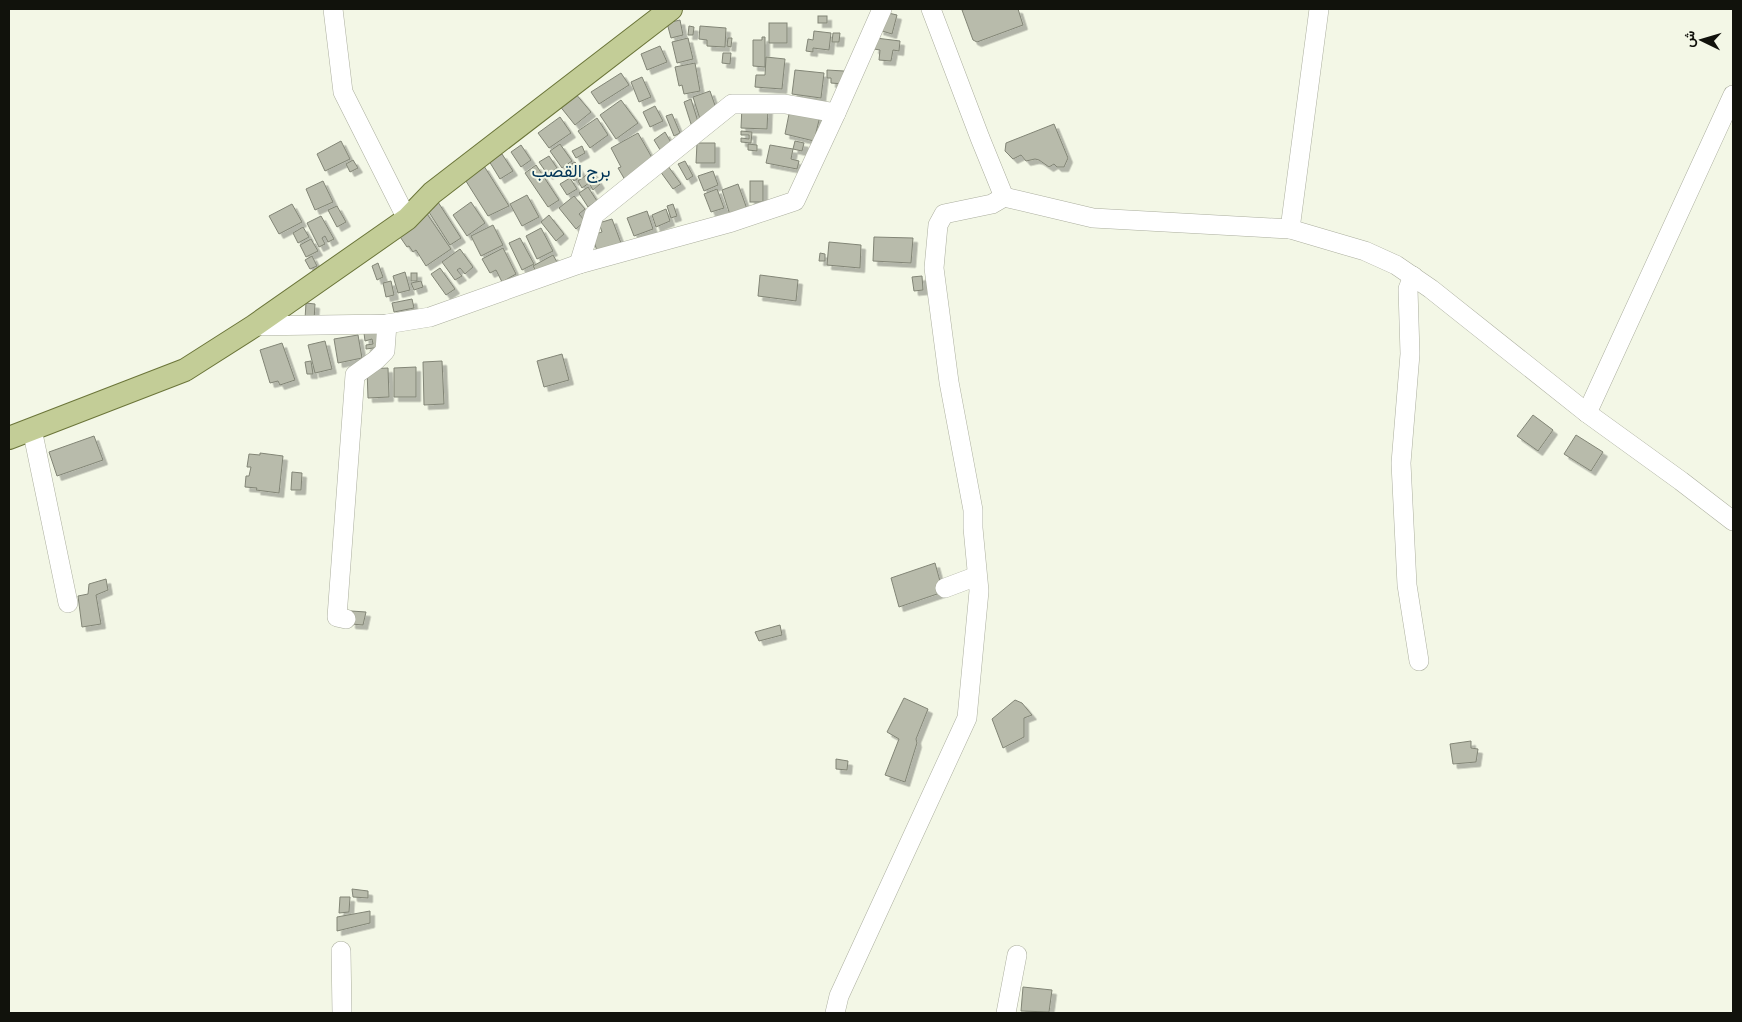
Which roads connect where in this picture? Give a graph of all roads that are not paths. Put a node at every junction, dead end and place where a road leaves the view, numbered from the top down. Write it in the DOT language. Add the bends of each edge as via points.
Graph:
graph roads {
  1 [pos="333,9"];
  2 [pos="671,9"];
  3 [pos="882,9"];
  4 [pos="931,9"];
  5 [pos="1319,9"];
  6 [pos="1733,95"];
  7 [pos="836,113"];
  8 [pos="1004,197"];
  9 [pos="407,219"];
  10 [pos="1290,229"];
  11 [pos="579,264"];
  12 [pos="1413,276"];
  13 [pos="387,324"];
  14 [pos="254,326"];
  15 [pos="1587,413"];
  16 [pos="32,429"];
  17 [pos="9,438"];
  18 [pos="1733,521"];
  19 [pos="977,576"];
  20 [pos="945,588"];
  21 [pos="68,603"];
  22 [pos="346,619"];
  23 [pos="1419,661"];
  24 [pos="341,951"];
  25 [pos="1017,955"];
  26 [pos="342,1013"];
  27 [pos="836,1013"];
  28 [pos="1006,1013"];
  1 -- 9 [label="street" via="343,92"];
  2 -- 9 [label="main road" via="432,193"];
  3 -- 7 [label="street"];
  4 -- 8 [label="street"];
  5 -- 10 [label="street"];
  6 -- 15 [label="street"];
  7 -- 11 [label="street" via="795,201 732,222"];
  7 -- 11 [label="street" via="785,104 732,104 594,215"];
  8 -- 10 [label="street" via="1092,218"];
  8 -- 19 [label="street" via="992,204 944,214 938,225 934,268 949,382 974,510"];
  9 -- 14 [label="main road"];
  10 -- 12 [label="street" via="1365,251"];
  11 -- 13 [label="street" via="430,317"];
  12 -- 15 [label="street"];
  12 -- 23 [label="street" via="1408,289 1410,354 1401,463 1407,585"];
  13 -- 14 [label="street"];
  13 -- 22 [label="street" via="385,351 354,375 337,617"];
  14 -- 16 [label="main road" via="180,372"];
  15 -- 18 [label="street"];
  16 -- 17 [label="main road"];
  16 -- 21 [label="street"];
  19 -- 20 [label="street"];
  19 -- 27 [label="street" via="979,591 968,718 839,996"];
  24 -- 26 [label="street"];
  25 -- 28 [label="street"];
}
